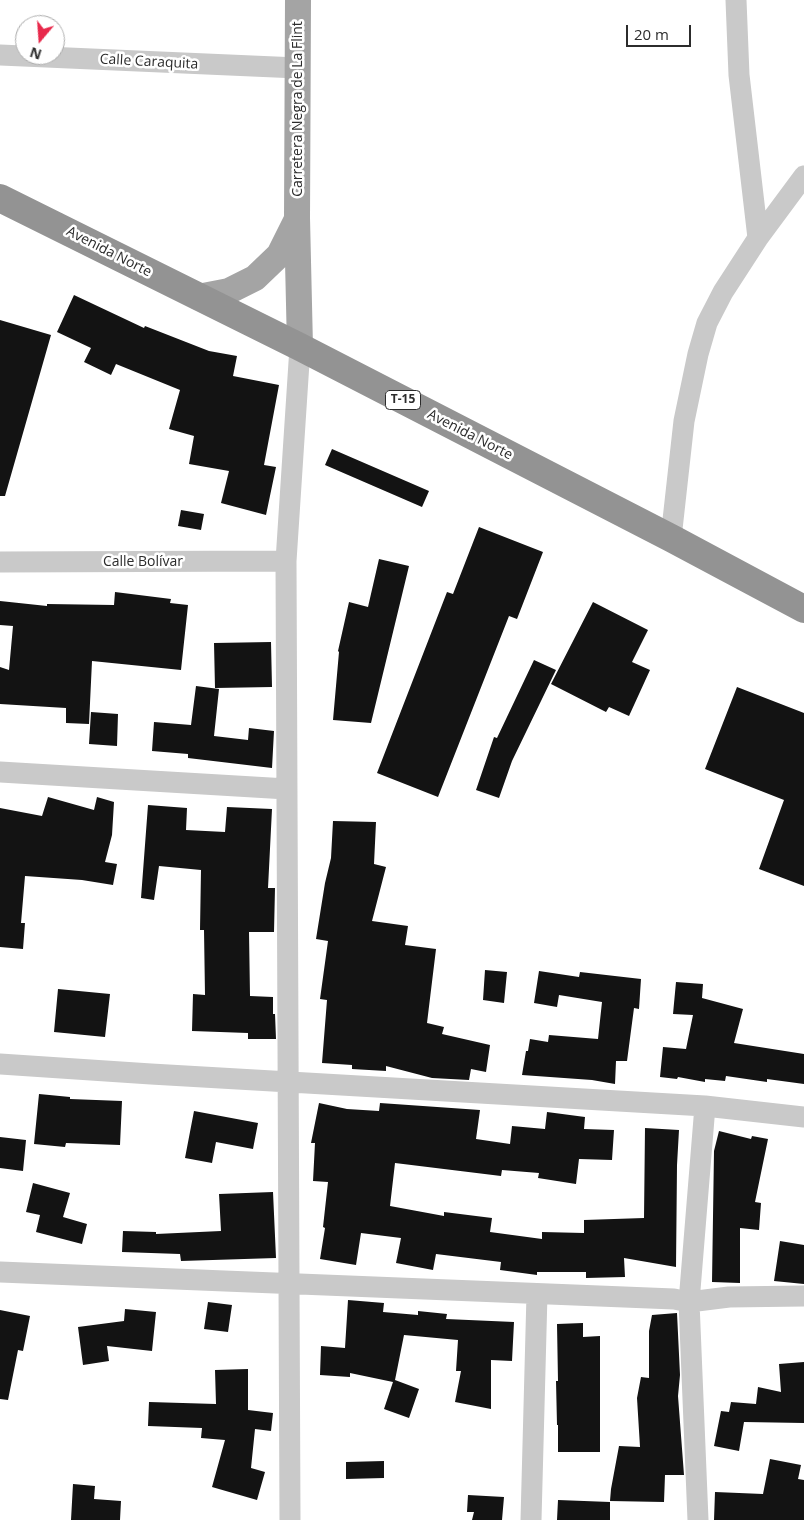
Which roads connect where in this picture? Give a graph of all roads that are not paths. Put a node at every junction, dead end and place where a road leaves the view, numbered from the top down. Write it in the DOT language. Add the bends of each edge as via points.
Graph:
graph roads {
  1 [pos="298,0"];
  2 [pos="736,0"];
  3 [pos="0,55"];
  4 [pos="298,68"];
  5 [pos="804,176"];
  6 [pos="0,198"];
  7 [pos="297,218"];
  8 [pos="758,238"];
  9 [pos="198,297"];
  10 [pos="300,347"];
  11 [pos="671,538"];
  12 [pos="286,561"];
  13 [pos="0,562"];
  14 [pos="804,609"];
  15 [pos="0,772"];
  16 [pos="288,789"];
  17 [pos="0,1064"];
  18 [pos="289,1082"];
  19 [pos="704,1106"];
  20 [pos="804,1117"];
  21 [pos="0,1272"];
  22 [pos="289,1285"];
  23 [pos="537,1294"];
  24 [pos="804,1296"];
  25 [pos="689,1302"];
  26 [pos="290,1520"];
  27 [pos="531,1520"];
  28 [pos="698,1520"];
  1 -- 4 [label="main road, Carretera Negra de La Flint"];
  2 -- 8 [label="street" via="739,75"];
  3 -- 4 [label="street, Calle Caraquita"];
  4 -- 7 [label="main road, Carretera Negra de La Flint"];
  5 -- 8 [label="street"];
  6 -- 9 [label="highway, Avenida Norte / T-15"];
  7 -- 9 [label="main road, Carretera Negra de La Flint" via="279,255 255,278 229,291"];
  7 -- 10 [label="main road, Carretera Negra de La Flint"];
  8 -- 11 [label="street" via="723,292 707,323 698,354 684,421"];
  9 -- 10 [label="highway, Avenida Norte / T-15"];
  10 -- 11 [label="highway, Avenida Norte / T-15"];
  10 -- 12 [label="street"];
  11 -- 14 [label="highway, Avenida Norte / T-15"];
  12 -- 13 [label="street, Calle Bolívar"];
  12 -- 16 [label="street"];
  15 -- 16 [label="street"];
  16 -- 18 [label="street"];
  17 -- 18 [label="street"];
  18 -- 19 [label="street"];
  18 -- 22 [label="street"];
  19 -- 20 [label="street"];
  19 -- 25 [label="street"];
  21 -- 22 [label="street"];
  22 -- 23 [label="street"];
  22 -- 26 [label="street"];
  23 -- 25 [label="street"];
  23 -- 27 [label="street"];
  24 -- 25 [label="street" via="730,1297"];
  25 -- 28 [label="street"];
}
